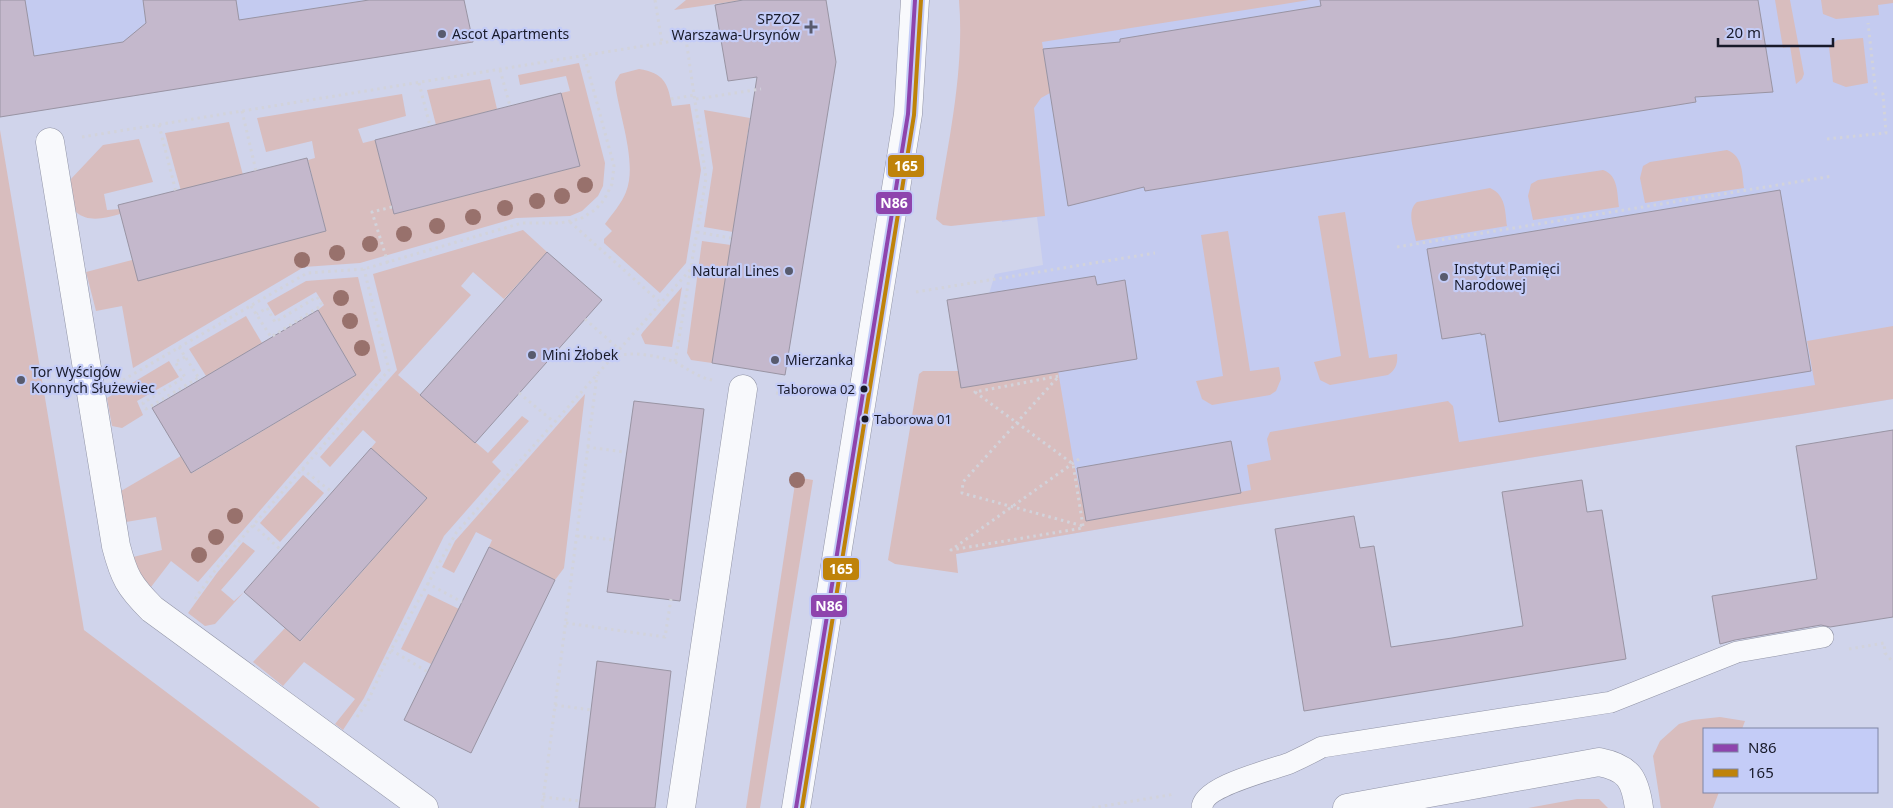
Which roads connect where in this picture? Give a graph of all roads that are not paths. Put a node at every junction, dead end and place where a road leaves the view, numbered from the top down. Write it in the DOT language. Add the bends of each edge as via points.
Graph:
graph roads {
  1 [pos="915,0"];
  2 [pos="50,142"];
  3 [pos="743,389"];
  4 [pos="1823,637"];
  5 [pos="424,808"];
  6 [pos="681,808"];
  7 [pos="796,808"];
  8 [pos="1202,808"];
  9 [pos="1347,808"];
  10 [pos="1640,808"];
  1 -- 7 [label="street" via="908,114"];
  2 -- 5 [label="street" via="123,574 152,609"];
  3 -- 6 [label="street"];
  4 -- 8 [label="lane" via="1737,652 1611,702 1322,747 1290,763 1224,786 1209,796"];
  9 -- 10 [label="street" via="1599,762 1615,766 1630,777"];
}
